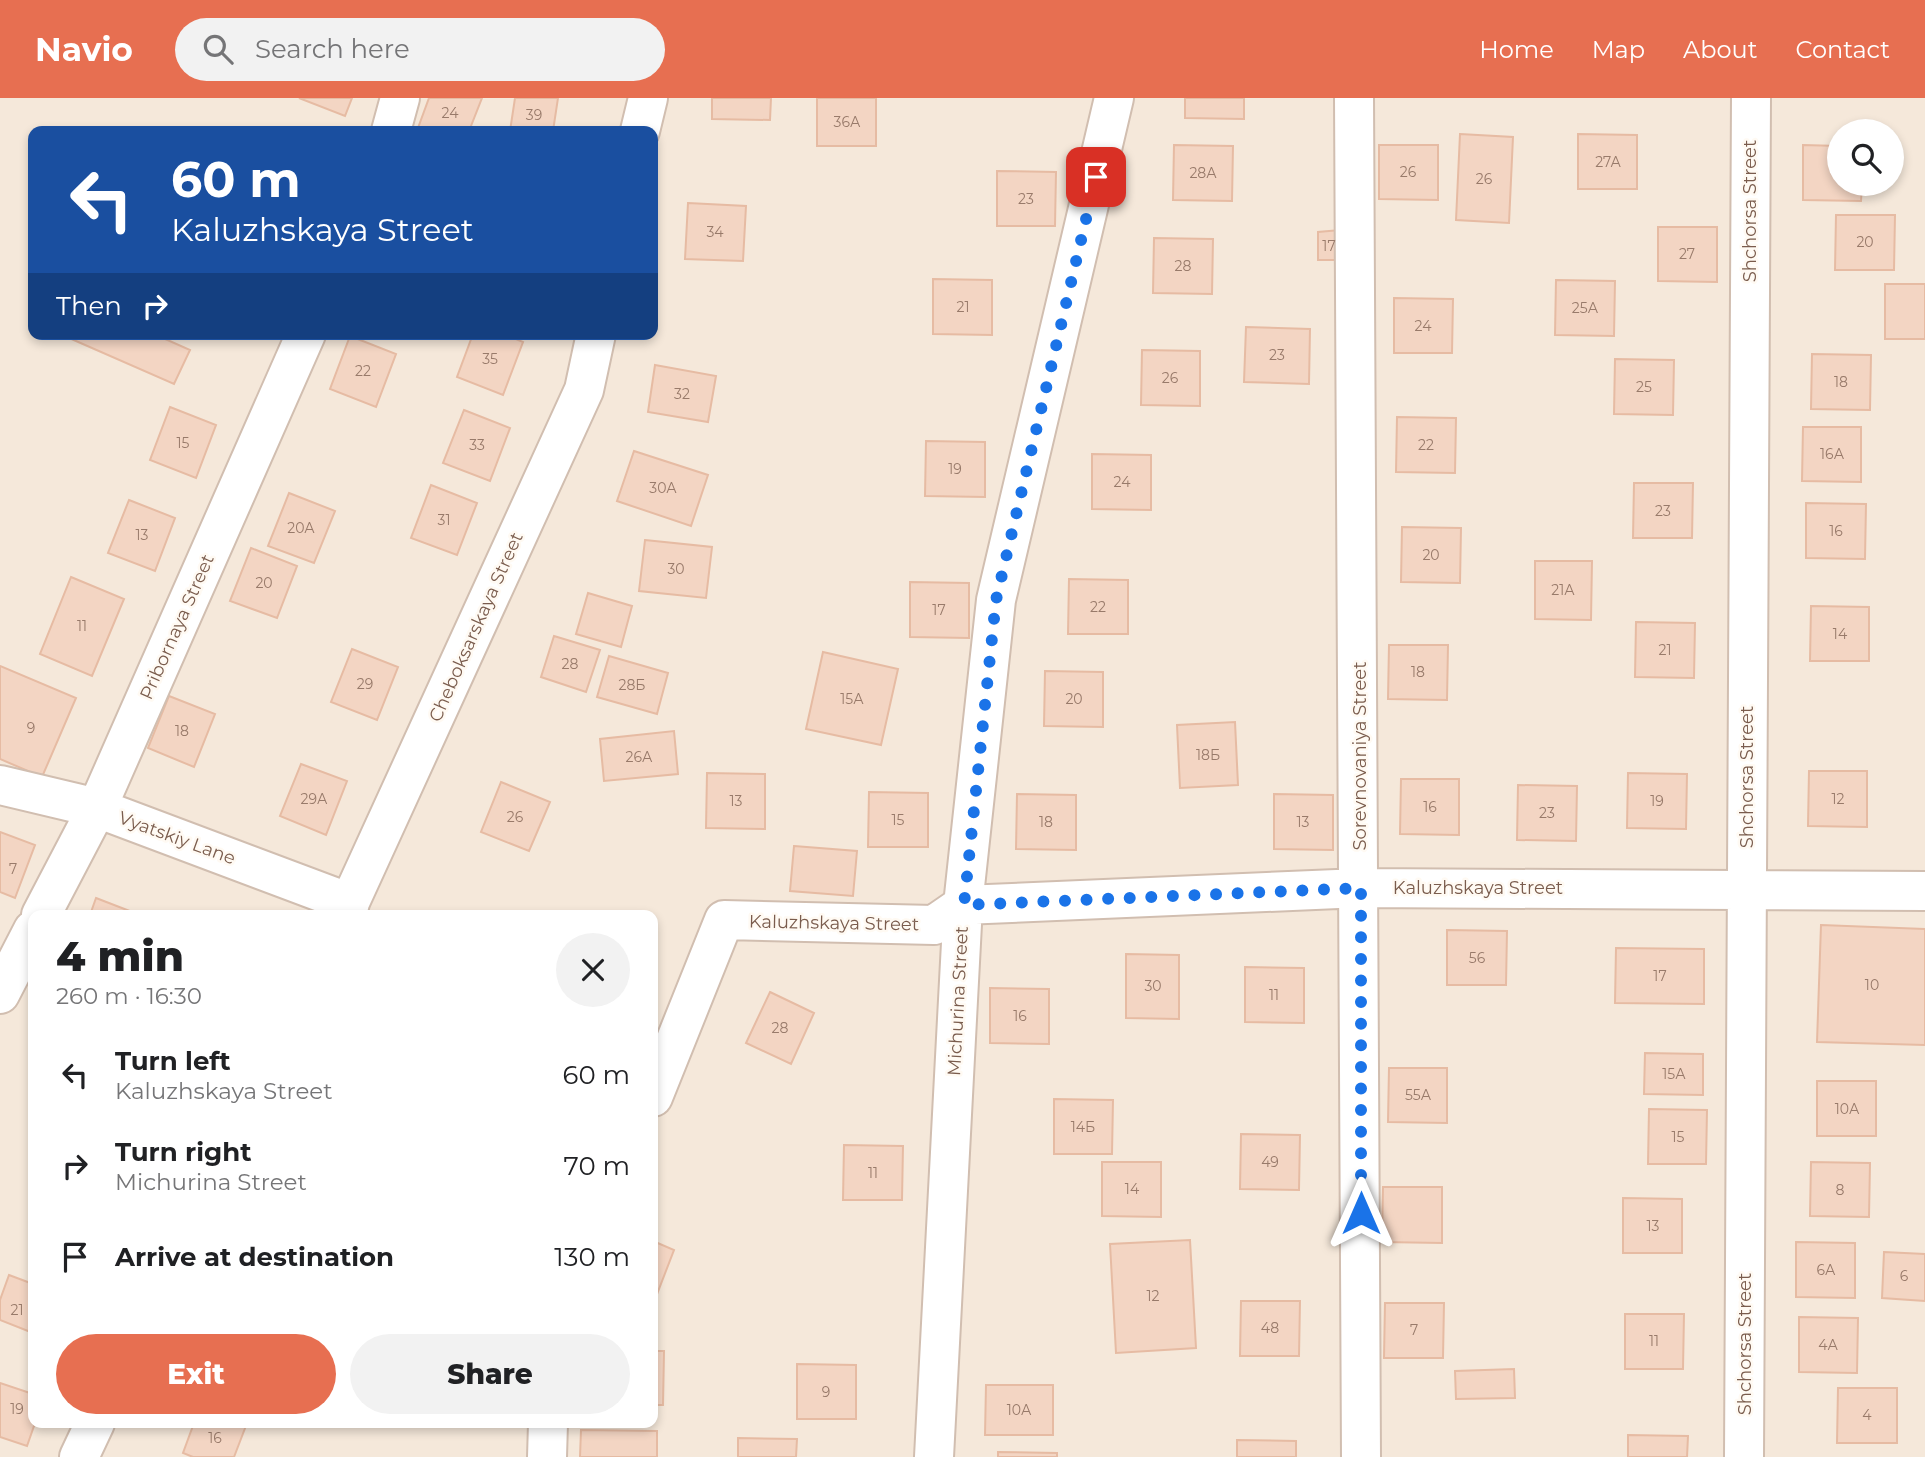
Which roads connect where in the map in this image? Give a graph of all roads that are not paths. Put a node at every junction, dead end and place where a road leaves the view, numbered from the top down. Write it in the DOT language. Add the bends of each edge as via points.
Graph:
graph roads {
  1 [pos="400,98"];
  2 [pos="648,98"];
  3 [pos="1114,98"];
  4 [pos="1354,98"];
  5 [pos="1751,98"];
  6 [pos="392,126"];
  7 [pos="641,126"];
  8 [pos="303,340"];
  9 [pos="595,340"];
  10 [pos="0,785"];
  11 [pos="97,808"];
  12 [pos="1361,888"];
  13 [pos="1746,890"];
  14 [pos="1925,891"];
  15 [pos="964,905"];
  16 [pos="347,909"];
  17 [pos="44,910"];
  18 [pos="28,940"];
  19 [pos="0,994"];
  20 [pos="658,1085"];
  21 [pos="94,1428"];
  22 [pos="548,1428"];
  23 [pos="79,1457"];
  24 [pos="547,1457"];
  25 [pos="934,1457"];
  26 [pos="1362,1457"];
  27 [pos="1744,1457"];
  1 -- 6 [label="street"];
  2 -- 7 [label="street"];
  3 -- 15 [label="street, Michurina Street" via="996,600"];
  4 -- 12 [label="street, Sorevnovaniya Street"];
  5 -- 13 [label="street, Shchorsa Street"];
  8 -- 11 [label="street, Pribornaya Street"];
  9 -- 16 [label="street, Cheboksarskaya Street" via="584,390"];
  10 -- 11 [label="street, Vyatskiy Lane"];
  11 -- 16 [label="street, Vyatskiy Lane"];
  11 -- 17 [label="street, Pribornaya Street"];
  12 -- 13 [label="street, Kaluzhskaya Street"];
  12 -- 15 [label="street, Kaluzhskaya Street"];
  12 -- 26 [label="street, Sorevnovaniya Street"];
  13 -- 14 [label="street, Kaluzhskaya Street"];
  13 -- 27 [label="street, Shchorsa Street"];
  15 -- 20 [label="street, Kaluzhskaya Street" via="934,925 724,920"];
  15 -- 25 [label="street, Michurina Street"];
  18 -- 19 [label="street"];
  21 -- 23 [label="street"];
  22 -- 24 [label="street"];
}
